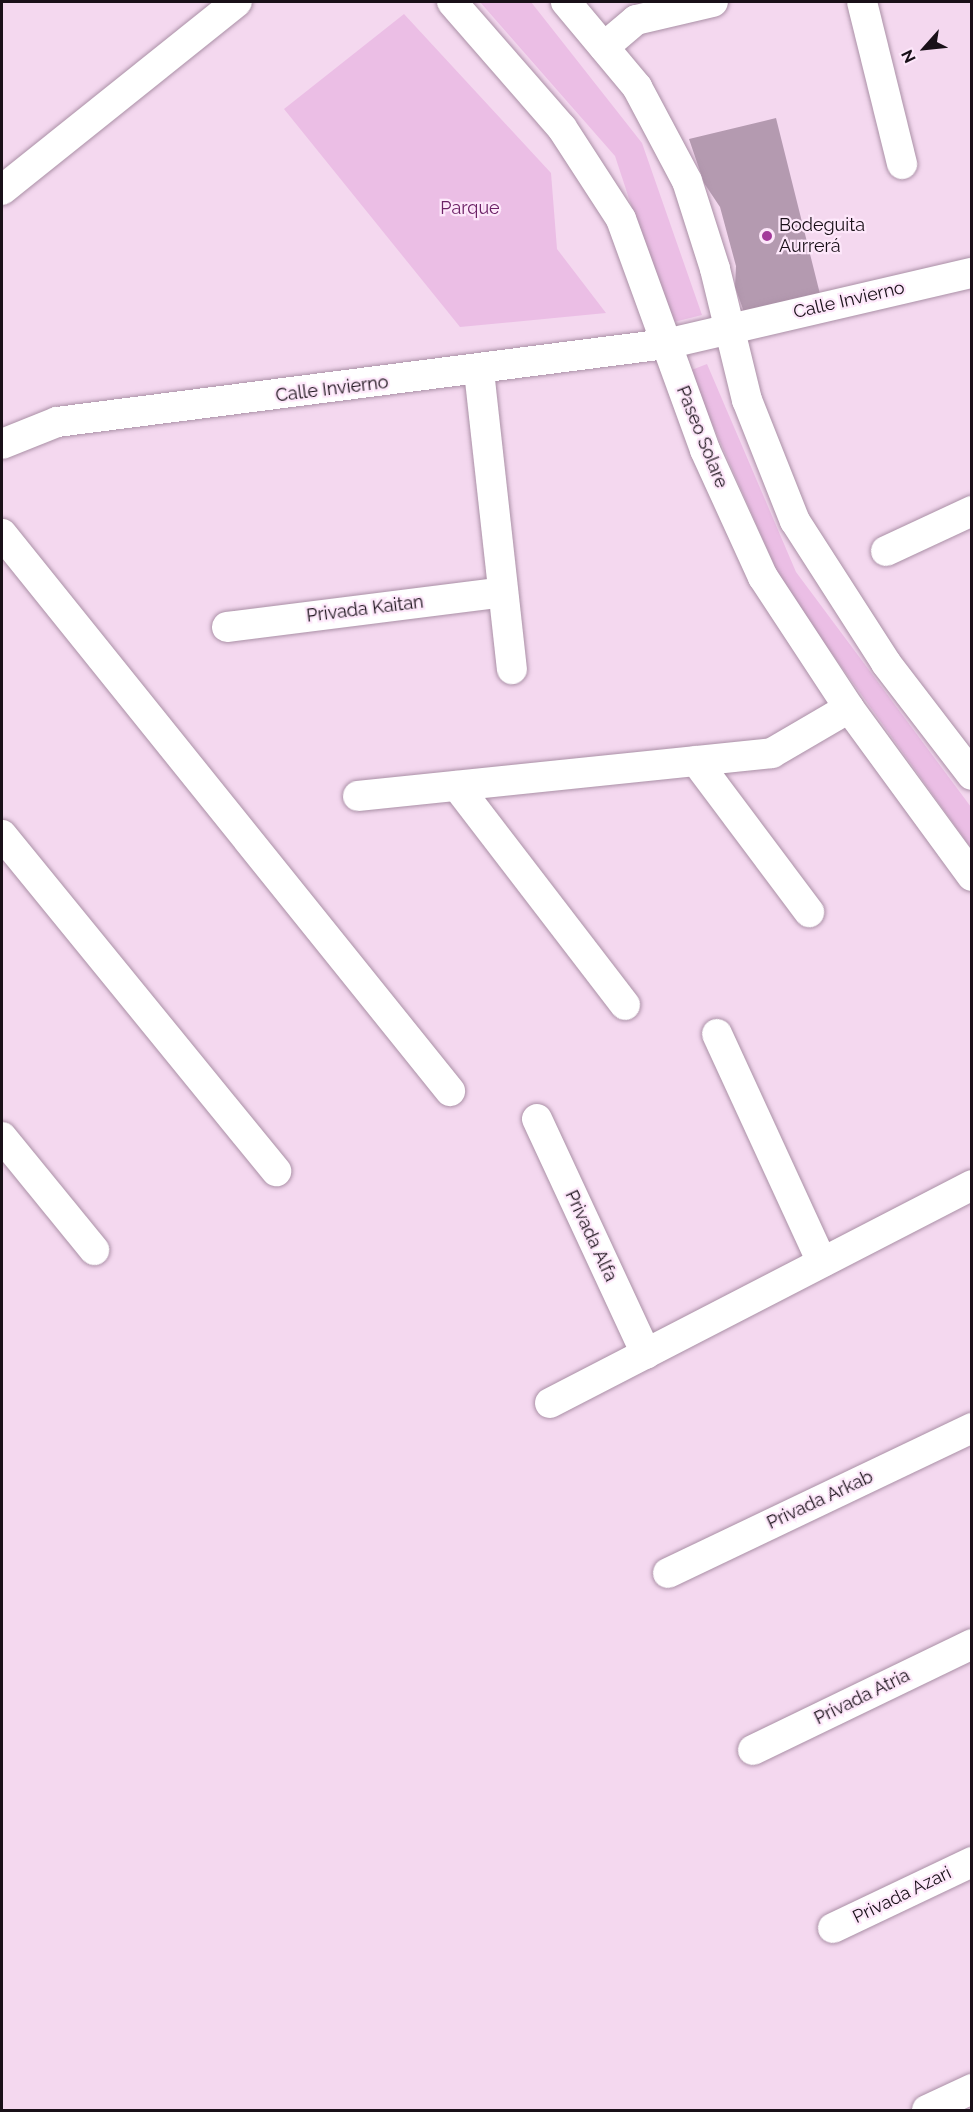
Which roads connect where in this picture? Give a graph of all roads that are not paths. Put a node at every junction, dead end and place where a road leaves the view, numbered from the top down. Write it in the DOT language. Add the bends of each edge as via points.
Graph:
graph roads {
  1 [pos="237,2"];
  2 [pos="452,2"];
  3 [pos="566,2"];
  4 [pos="713,2"];
  5 [pos="862,2"];
  6 [pos="604,47"];
  7 [pos="902,164"];
  8 [pos="2,190"];
  9 [pos="972,273"];
  10 [pos="727,328"];
  11 [pos="666,344"];
  12 [pos="479,371"];
  13 [pos="2,444"];
  14 [pos="972,511"];
  15 [pos="2,534"];
  16 [pos="886,551"];
  17 [pos="503,592"];
  18 [pos="227,627"];
  19 [pos="512,669"];
  20 [pos="849,708"];
  21 [pos="696,761"];
  22 [pos="972,775"];
  23 [pos="457,786"];
  24 [pos="358,796"];
  25 [pos="2,835"];
  26 [pos="970,871"];
  27 [pos="808,912"];
  28 [pos="625,1005"];
  29 [pos="717,1034"];
  30 [pos="450,1091"];
  31 [pos="537,1119"];
  32 [pos="2,1137"];
  33 [pos="276,1171"];
  34 [pos="972,1185"];
  35 [pos="94,1250"];
  36 [pos="822,1262"];
  37 [pos="646,1354"];
  38 [pos="550,1403"];
  39 [pos="972,1428"];
  40 [pos="668,1573"];
  41 [pos="972,1644"];
  42 [pos="753,1750"];
  43 [pos="972,1862"];
  44 [pos="833,1928"];
  45 [pos="972,2089"];
  46 [pos="927,2110"];
  1 -- 8 [label="street"];
  2 -- 11 [label="street, Paseo Solare" via="562,128 621,219"];
  3 -- 6 [label="street"];
  4 -- 6 [label="street" via="636,20"];
  5 -- 7 [label="street"];
  6 -- 10 [label="street" via="637,87 687,181 715,269"];
  9 -- 10 [label="street, Calle Invierno"];
  10 -- 11 [label="street, Calle Invierno"];
  10 -- 22 [label="street" via="747,400 795,521 886,663"];
  11 -- 12 [label="street, Calle Invierno"];
  11 -- 20 [label="street, Paseo Solare" via="705,450 763,577"];
  12 -- 13 [label="street, Calle Invierno" via="57,422"];
  12 -- 17 [label="street"];
  14 -- 16 [label="street"];
  15 -- 30 [label="street"];
  17 -- 18 [label="street, Privada Kaitan"];
  17 -- 19 [label="street"];
  20 -- 21 [label="street" via="772,753"];
  20 -- 26 [label="street, Paseo Solare"];
  21 -- 23 [label="street"];
  21 -- 27 [label="street"];
  23 -- 24 [label="street"];
  23 -- 28 [label="street"];
  25 -- 33 [label="street"];
  29 -- 36 [label="street"];
  31 -- 37 [label="street, Privada Alfa"];
  32 -- 35 [label="street"];
  34 -- 36 [label="street"];
  36 -- 37 [label="street"];
  37 -- 38 [label="street"];
  39 -- 40 [label="street, Privada Arkab"];
  41 -- 42 [label="street, Privada Atria"];
  43 -- 44 [label="street, Privada Azari"];
  45 -- 46 [label="street"];
}
